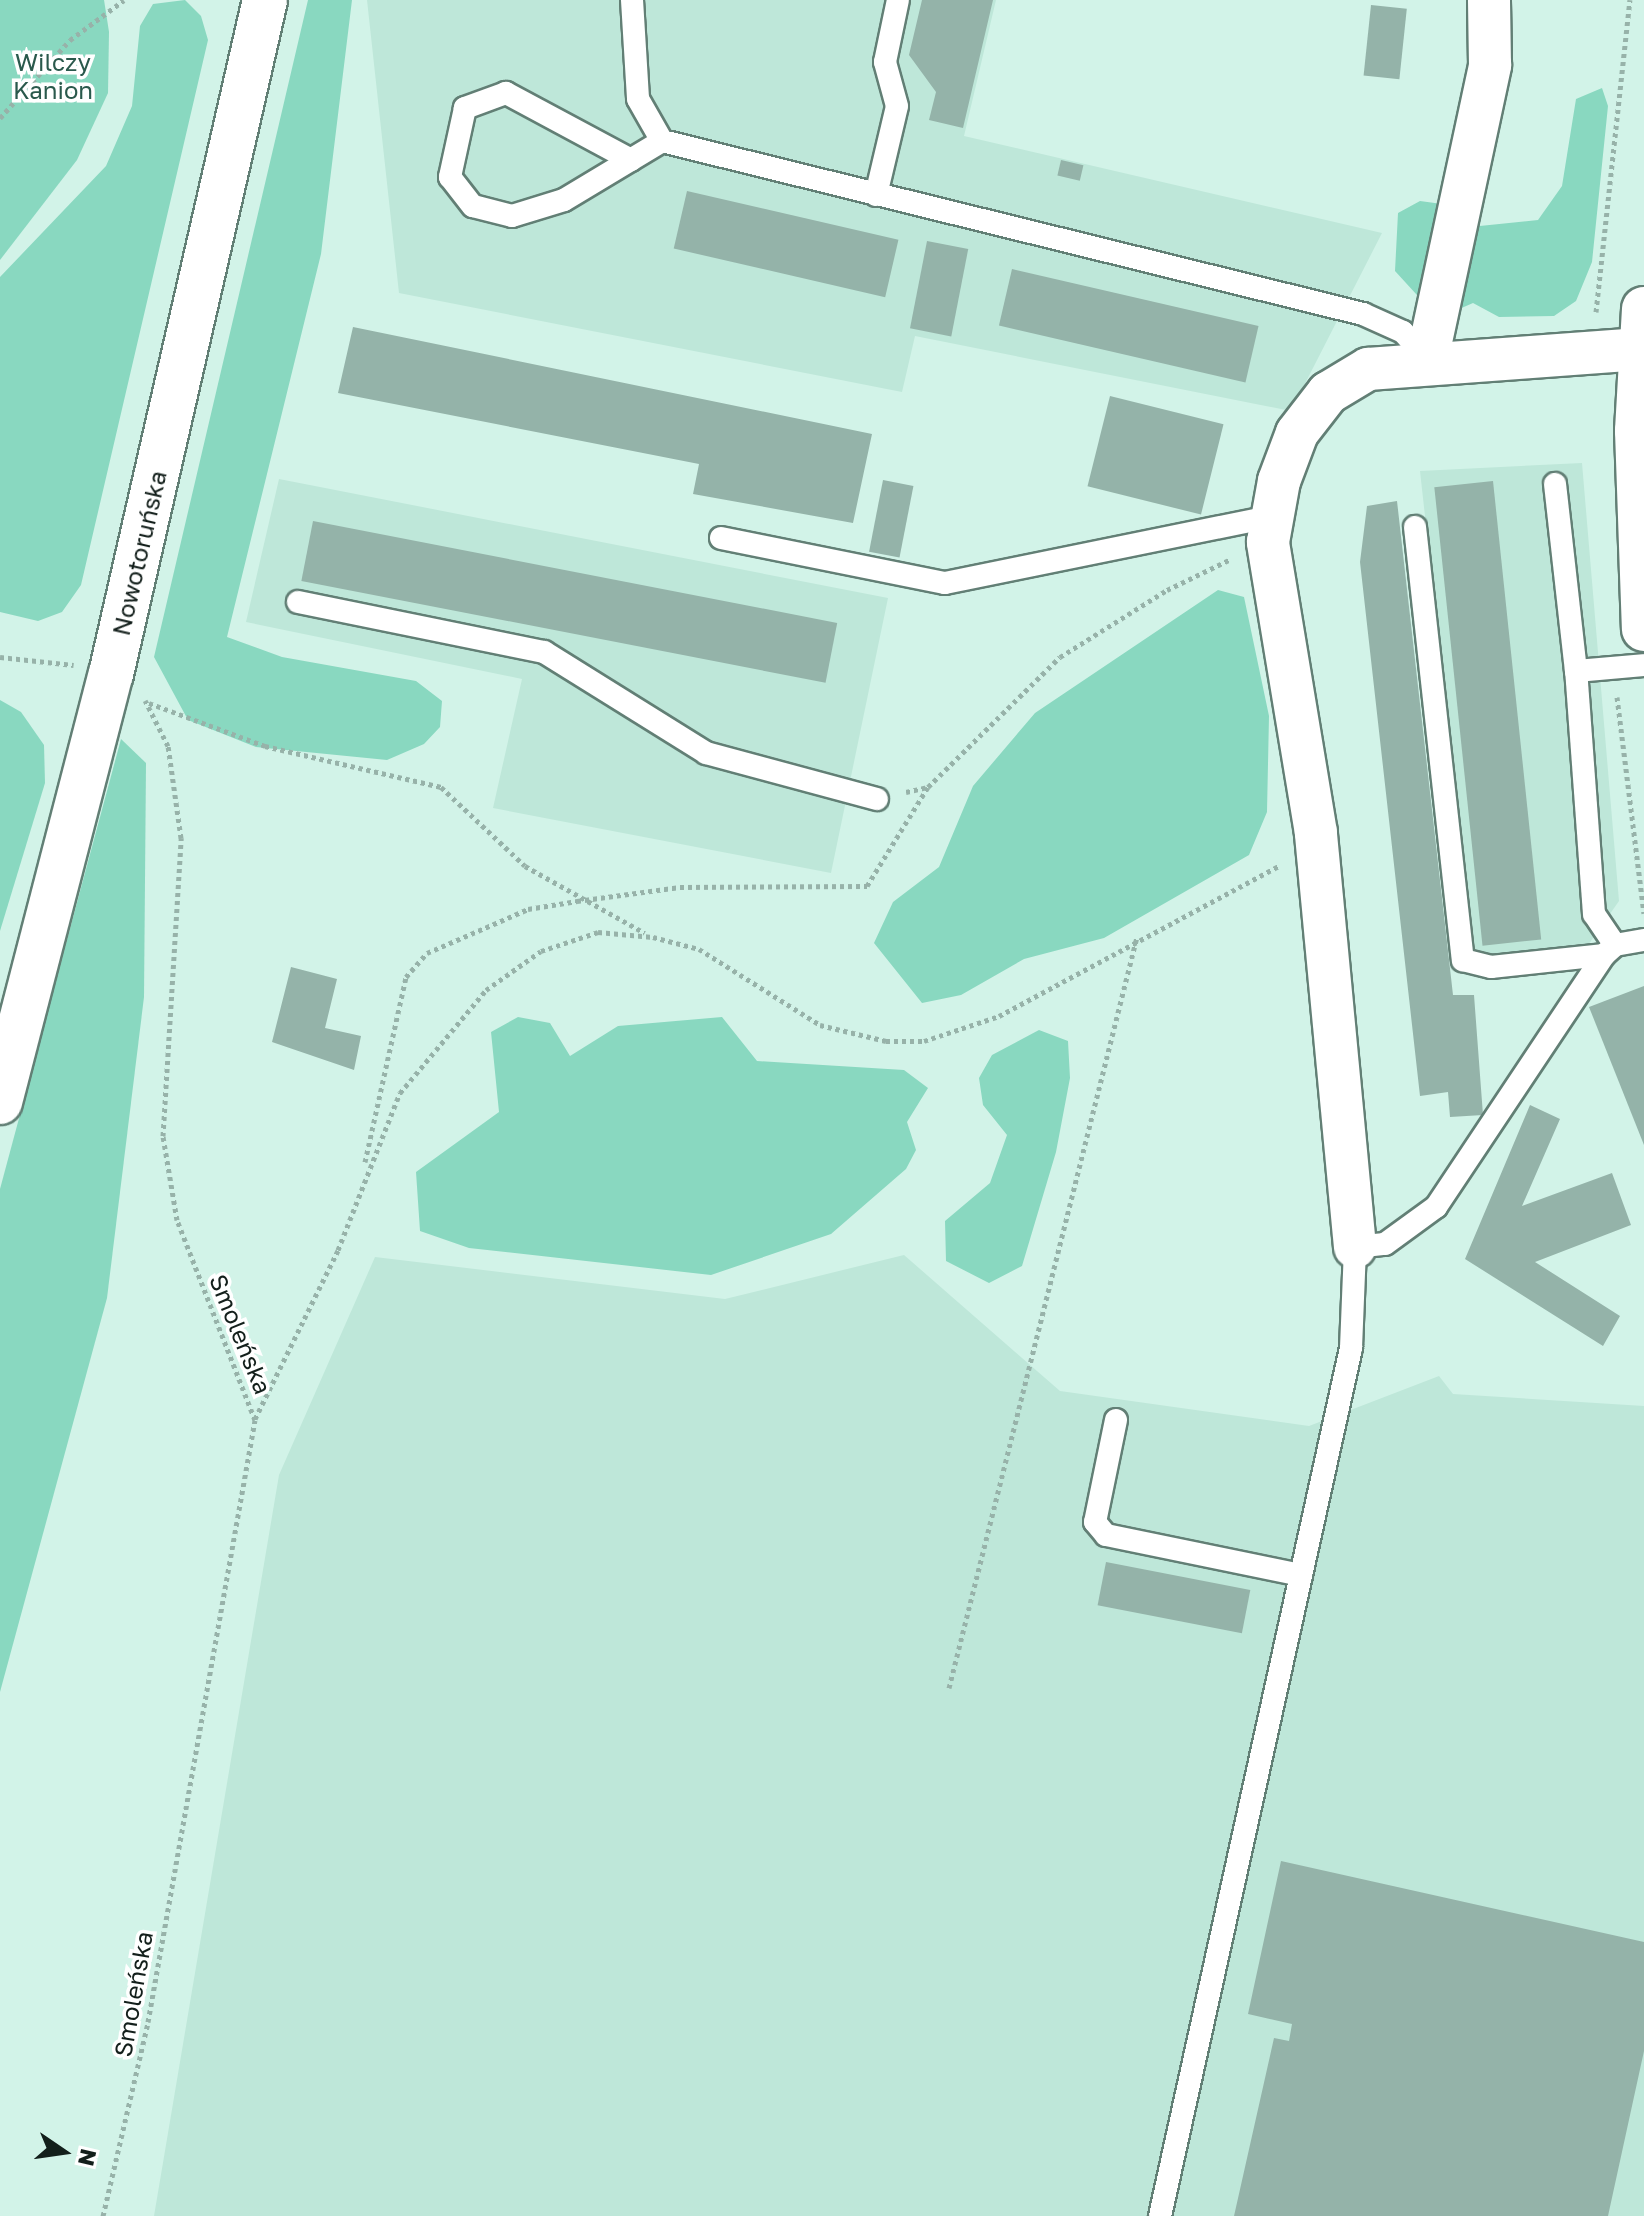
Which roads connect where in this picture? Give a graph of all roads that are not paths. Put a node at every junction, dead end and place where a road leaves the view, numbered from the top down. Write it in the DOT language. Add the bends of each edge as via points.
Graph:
graph roads {
  1 [pos="265,0"];
  2 [pos="632,0"];
  3 [pos="898,0"];
  4 [pos="1489,0"];
  5 [pos="662,141"];
  6 [pos="631,160"];
  7 [pos="876,195"];
  8 [pos="1642,329"];
  9 [pos="1427,360"];
  10 [pos="1555,484"];
  11 [pos="1415,527"];
  12 [pos="1270,529"];
  13 [pos="721,538"];
  14 [pos="298,602"];
  15 [pos="1644,629"];
  16 [pos="1644,665"];
  17 [pos="1576,671"];
  18 [pos="877,799"];
  19 [pos="1644,940"];
  20 [pos="1609,950"];
  21 [pos="0,1102"];
  22 [pos="1355,1247"];
  23 [pos="1116,1420"];
  24 [pos="1301,1575"];
  25 [pos="1160,2216"];
  1 -- 21 [label="main road, Nowotoruńska" via="111,674"];
  2 -- 5 [label="lane" via="638,99"];
  3 -- 7 [label="lane" via="885,62 897,106"];
  4 -- 9 [label="street" via="1490,65"];
  5 -- 6 [label="lane"];
  5 -- 7 [label="lane"];
  6 -- 6 [label="lane" via="564,200 512,216 473,206 450,177 465,108 506,93"];
  7 -- 9 [label="lane" via="1363,314 1403,332"];
  8 -- 9 [label="street" via="1592,350"];
  8 -- 15 [label="main road"];
  9 -- 12 [label="street" via="1368,369 1328,393 1297,433"];
  10 -- 17 [label="lane"];
  11 -- 20 [label="lane" via="1463,960 1491,967"];
  12 -- 13 [label="lane" via="945,583"];
  12 -- 22 [label="street" via="1316,833"];
  14 -- 18 [label="lane" via="544,652 706,753"];
  16 -- 17 [label="lane"];
  17 -- 20 [label="lane" via="1594,914"];
  19 -- 20 [label="lane"];
  20 -- 22 [label="lane" via="1436,1207 1385,1244"];
  22 -- 24 [label="lane" via="1351,1348"];
  23 -- 24 [label="lane" via="1095,1522 1106,1535"];
  24 -- 25 [label="lane"];
}
